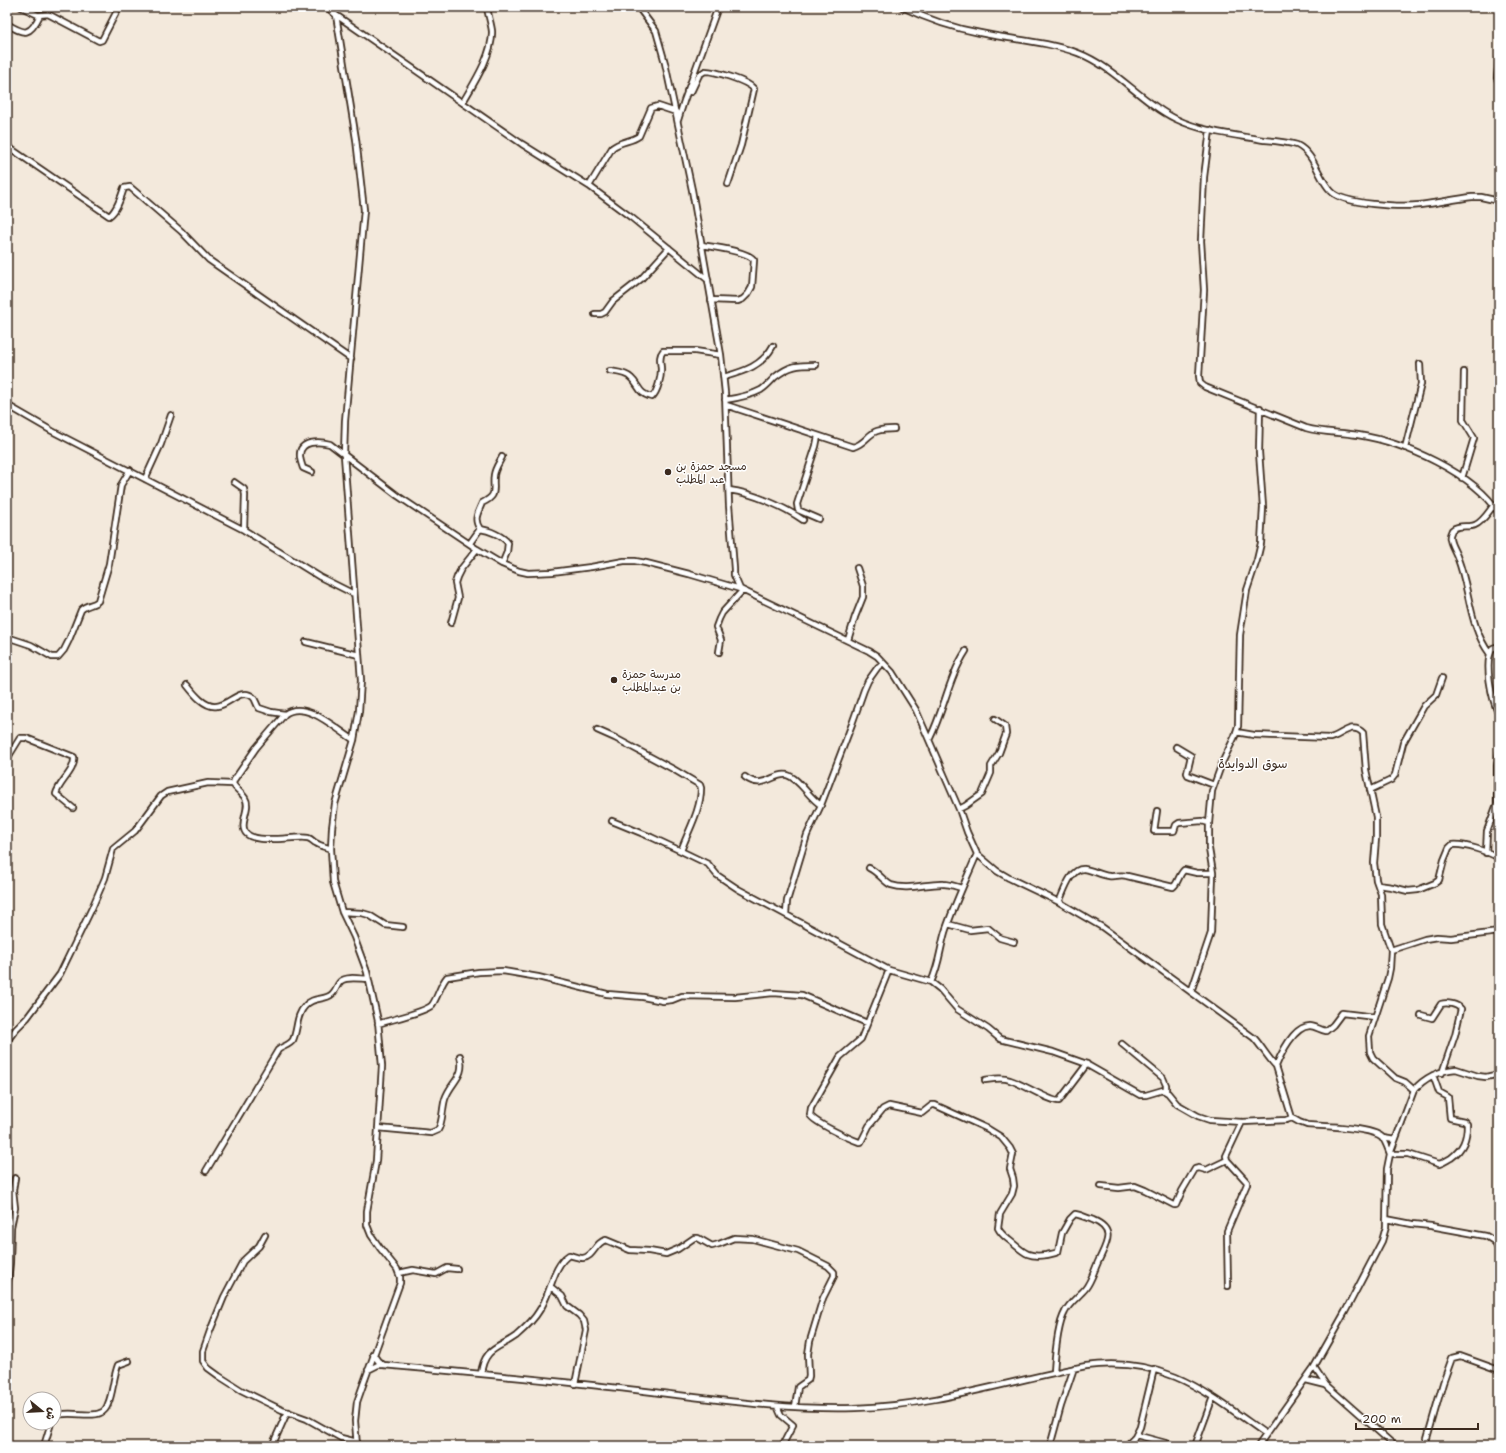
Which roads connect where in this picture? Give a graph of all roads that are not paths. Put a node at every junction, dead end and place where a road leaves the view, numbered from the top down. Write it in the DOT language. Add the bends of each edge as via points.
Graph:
graph roads {
  1 [pos="21,7"];
  2 [pos="119,7"];
  3 [pos="327,7"];
  4 [pos="487,7"];
  5 [pos="638,7"];
  6 [pos="718,7"];
  7 [pos="902,7"];
  8 [pos="40,15"];
  9 [pos="336,15"];
  10 [pos="7,24"];
  11 [pos="1499,59"];
  12 [pos="1499,82"];
  13 [pos="687,91"];
  14 [pos="463,102"];
  15 [pos="676,112"];
  16 [pos="678,122"];
  17 [pos="1210,130"];
  18 [pos="7,146"];
  19 [pos="728,184"];
  20 [pos="589,186"];
  21 [pos="1499,201"];
  22 [pos="701,245"];
  23 [pos="669,248"];
  24 [pos="708,280"];
  25 [pos="711,300"];
  26 [pos="596,314"];
  27 [pos="773,346"];
  28 [pos="721,355"];
  29 [pos="351,359"];
  30 [pos="1420,364"];
  31 [pos="816,366"];
  32 [pos="610,371"];
  33 [pos="1464,372"];
  34 [pos="724,377"];
  35 [pos="726,403"];
  36 [pos="7,405"];
  37 [pos="1260,408"];
  38 [pos="171,415"];
  39 [pos="894,429"];
  40 [pos="818,436"];
  41 [pos="1405,448"];
  42 [pos="344,455"];
  43 [pos="502,457"];
  44 [pos="130,470"];
  45 [pos="312,472"];
  46 [pos="1462,478"];
  47 [pos="145,479"];
  48 [pos="234,482"];
  49 [pos="729,490"];
  50 [pos="1494,505"];
  51 [pos="1499,513"];
  52 [pos="819,519"];
  53 [pos="803,520"];
  54 [pos="480,529"];
  55 [pos="244,530"];
  56 [pos="470,544"];
  57 [pos="477,549"];
  58 [pos="502,564"];
  59 [pos="857,568"];
  60 [pos="741,590"];
  61 [pos="354,594"];
  62 [pos="451,623"];
  63 [pos="7,637"];
  64 [pos="848,640"];
  65 [pos="306,642"];
  66 [pos="1499,646"];
  67 [pos="966,651"];
  68 [pos="719,652"];
  69 [pos="1490,654"];
  70 [pos="360,656"];
  71 [pos="883,663"];
  72 [pos="1442,678"];
  73 [pos="187,685"];
  74 [pos="285,714"];
  75 [pos="1499,714"];
  76 [pos="995,719"];
  77 [pos="597,730"];
  78 [pos="1236,732"];
  79 [pos="930,738"];
  80 [pos="354,740"];
  81 [pos="1176,746"];
  82 [pos="1499,753"];
  83 [pos="7,760"];
  84 [pos="745,777"];
  85 [pos="233,784"];
  86 [pos="1214,785"];
  87 [pos="1370,790"];
  88 [pos="821,805"];
  89 [pos="73,808"];
  90 [pos="959,809"];
  91 [pos="1157,811"];
  92 [pos="612,821"];
  93 [pos="1209,823"];
  94 [pos="331,849"];
  95 [pos="681,851"];
  96 [pos="1486,852"];
  97 [pos="978,854"];
  98 [pos="1499,858"];
  99 [pos="869,868"];
  100 [pos="1213,873"];
  101 [pos="1378,885"];
  102 [pos="962,888"];
  103 [pos="1059,902"];
  104 [pos="342,912"];
  105 [pos="786,914"];
  106 [pos="948,924"];
  107 [pos="403,927"];
  108 [pos="1499,932"];
  109 [pos="1014,942"];
  110 [pos="1391,950"];
  111 [pos="889,970"];
  112 [pos="368,979"];
  113 [pos="931,982"];
  114 [pos="1191,992"];
  115 [pos="1421,1015"];
  116 [pos="1375,1017"];
  117 [pos="867,1023"];
  118 [pos="378,1024"];
  119 [pos="7,1041"];
  120 [pos="1122,1044"];
  121 [pos="460,1056"];
  122 [pos="1087,1064"];
  123 [pos="1276,1066"];
  124 [pos="1442,1073"];
  125 [pos="1499,1074"];
  126 [pos="1432,1075"];
  127 [pos="985,1080"];
  128 [pos="1414,1090"];
  129 [pos="1166,1091"];
  130 [pos="1292,1118"];
  131 [pos="1242,1122"];
  132 [pos="378,1128"];
  133 [pos="1383,1138"];
  134 [pos="1395,1140"];
  135 [pos="1390,1154"];
  136 [pos="1227,1160"];
  137 [pos="206,1171"];
  138 [pos="15,1178"];
  139 [pos="1101,1186"];
  140 [pos="1386,1219"];
  141 [pos="265,1235"];
  142 [pos="1499,1250"];
  143 [pos="457,1269"];
  144 [pos="399,1273"];
  145 [pos="1228,1286"];
  146 [pos="551,1287"];
  147 [pos="7,1292"];
  148 [pos="374,1354"];
  149 [pos="130,1361"];
  150 [pos="384,1365"];
  151 [pos="1314,1367"];
  152 [pos="1074,1368"];
  153 [pos="1154,1369"];
  154 [pos="368,1370"];
  155 [pos="1499,1370"];
  156 [pos="1054,1372"];
  157 [pos="481,1374"];
  158 [pos="1306,1380"];
  159 [pos="575,1384"];
  160 [pos="1326,1385"];
  161 [pos="1213,1397"];
  162 [pos="777,1406"];
  163 [pos="795,1407"];
  164 [pos="289,1412"];
  165 [pos="62,1415"];
  166 [pos="49,1431"];
  167 [pos="1266,1434"];
  168 [pos="1136,1435"];
  169 [pos="357,1444"];
  170 [pos="44,1446"];
  171 [pos="272,1446"];
  172 [pos="782,1446"];
  173 [pos="1050,1446"];
  174 [pos="1126,1446"];
  175 [pos="1177,1446"];
  176 [pos="1195,1446"];
  177 [pos="1258,1446"];
  178 [pos="1395,1446"];
  179 [pos="1425,1446"];
  1 -- 8 [label="street"];
  2 -- 8 [label="street" via="101,41 48,14"];
  3 -- 9 [label="street"];
  4 -- 14 [label="street" via="492,31 490,48"];
  5 -- 15 [label="street" via="656,31"];
  6 -- 13 [label="street"];
  7 -- 17 [label="street" via="968,31 1037,42 1078,53 1097,63 1172,117"];
  8 -- 10 [label="street" via="32,29 25,33"];
  9 -- 14 [label="street"];
  9 -- 29 [label="street" via="356,139 364,210"];
  11 -- 12 [label="street"];
  13 -- 16 [label="street"];
  13 -- 19 [label="street" via="691,92 699,75 705,71 726,76 754,89"];
  14 -- 20 [label="street" via="522,144"];
  15 -- 16 [label="street"];
  15 -- 20 [label="street" via="658,106 651,108 639,136 612,148"];
  16 -- 22 [label="street"];
  17 -- 21 [label="street" via="1297,145 1308,153 1330,190 1344,199 1410,206 1472,197"];
  17 -- 37 [label="street" via="1204,177 1204,290 1200,382 1205,387"];
  18 -- 29 [label="street" via="109,216 124,188 130,187 209,260"];
  20 -- 23 [label="street"];
  22 -- 24 [label="street"];
  22 -- 25 [label="street" via="738,252 754,260 752,287 743,299"];
  23 -- 24 [label="street"];
  23 -- 26 [label="street" via="641,279 613,300 605,312"];
  24 -- 25 [label="street"];
  25 -- 28 [label="street"];
  27 -- 34 [label="street" via="758,363"];
  28 -- 32 [label="street" via="663,351 660,357 660,378 652,396 641,392 631,377"];
  28 -- 34 [label="street"];
  29 -- 42 [label="street"];
  30 -- 41 [label="street" via="1421,384"];
  31 -- 35 [label="street" via="794,366 756,392"];
  33 -- 46 [label="street" via="1463,420 1474,438"];
  34 -- 35 [label="street"];
  35 -- 40 [label="street"];
  35 -- 49 [label="street"];
  36 -- 44 [label="street"];
  37 -- 41 [label="street" via="1313,430 1380,439"];
  37 -- 78 [label="street" via="1259,452 1263,507 1261,543 1247,590 1242,621"];
  38 -- 47 [label="street"];
  39 -- 40 [label="street" via="878,430 863,443 853,447"];
  40 -- 52 [label="street" via="796,504 800,511"];
  41 -- 46 [label="street" via="1442,465"];
  42 -- 45 [label="street" via="324,442 306,445 300,455 303,468"];
  42 -- 56 [label="street" via="398,496"];
  42 -- 61 [label="street"];
  43 -- 54 [label="street" via="495,470 494,494 482,503 476,517"];
  44 -- 47 [label="street"];
  44 -- 63 [label="street" via="121,485 109,564 98,601 83,607 64,650 58,657 52,657 31,645"];
  46 -- 50 [label="street"];
  47 -- 55 [label="street"];
  48 -- 55 [label="street" via="244,489"];
  49 -- 53 [label="street" via="753,496"];
  49 -- 60 [label="street" via="734,575"];
  50 -- 51 [label="street"];
  50 -- 69 [label="street" via="1479,523 1452,530 1450,540 1458,559 1478,632"];
  54 -- 56 [label="street"];
  54 -- 58 [label="street" via="496,534 508,543"];
  55 -- 61 [label="street" via="320,577"];
  56 -- 57 [label="street"];
  57 -- 58 [label="street"];
  57 -- 62 [label="street" via="457,577 458,598"];
  58 -- 60 [label="street" via="519,571 537,573 636,561"];
  59 -- 64 [label="street" via="863,586 863,598"];
  60 -- 64 [label="street"];
  60 -- 68 [label="street" via="722,613 716,627 721,640"];
  61 -- 70 [label="street"];
  64 -- 71 [label="street" via="869,651"];
  65 -- 70 [label="street"];
  66 -- 69 [label="street" via="1493,648"];
  67 -- 79 [label="street" via="952,679 940,717"];
  69 -- 75 [label="street" via="1490,686"];
  70 -- 80 [label="street" via="359,711"];
  71 -- 79 [label="street" via="904,689"];
  71 -- 88 [label="street" via="864,690"];
  72 -- 87 [label="street" via="1436,695 1424,706 1403,743 1393,778"];
  73 -- 74 [label="street" via="203,702 213,706 221,705 242,694 256,700 259,708"];
  74 -- 80 [label="street" via="289,710 300,709 317,716"];
  74 -- 85 [label="street" via="256,748"];
  76 -- 90 [label="street" via="1005,726 1006,734 991,766 991,773 982,794"];
  77 -- 95 [label="street" via="700,785 699,801"];
  78 -- 86 [label="street"];
  78 -- 87 [label="street" via="1330,738 1352,728 1359,730 1363,736"];
  79 -- 90 [label="street"];
  80 -- 94 [label="street" via="335,804"];
  81 -- 86 [label="street" via="1191,756 1188,775"];
  82 -- 96 [label="street" via="1497,804 1487,831"];
  83 -- 89 [label="street" via="20,738 74,756 74,762 56,792"];
  84 -- 88 [label="street" via="750,781 764,782 782,775 789,776"];
  85 -- 94 [label="street" via="247,803 244,829 249,836 264,839 308,838"];
  85 -- 119 [label="street" via="208,783 167,792 161,796 135,831 113,849 92,908 60,974"];
  86 -- 93 [label="street"];
  87 -- 101 [label="street" via="1376,817 1374,863"];
  88 -- 105 [label="street" via="807,835 787,901"];
  90 -- 97 [label="street"];
  91 -- 93 [label="street" via="1154,831 1174,831 1179,823"];
  92 -- 95 [label="street"];
  93 -- 100 [label="street"];
  94 -- 104 [label="street" via="333,882"];
  95 -- 105 [label="street" via="708,864 723,880"];
  96 -- 98 [label="street"];
  96 -- 101 [label="street" via="1452,845 1444,860 1439,880 1435,883 1408,891"];
  97 -- 102 [label="street"];
  97 -- 103 [label="street" via="997,871"];
  99 -- 102 [label="street" via="892,885 922,887 946,884"];
  100 -- 103 [label="street" via="1184,870 1173,887 1121,874 1111,876 1084,869 1071,876"];
  100 -- 114 [label="street" via="1211,933"];
  101 -- 110 [label="street" via="1381,894 1382,924"];
  102 -- 106 [label="street"];
  103 -- 114 [label="street" via="1102,926"];
  104 -- 107 [label="street" via="362,913 385,925"];
  104 -- 112 [label="street" via="354,937"];
  105 -- 111 [label="street"];
  106 -- 109 [label="street" via="970,930 988,928 1000,938"];
  106 -- 113 [label="street" via="938,966"];
  108 -- 110 [label="street" via="1425,939"];
  110 -- 116 [label="street" via="1388,978"];
  111 -- 113 [label="street"];
  111 -- 117 [label="street"];
  112 -- 118 [label="street"];
  112 -- 137 [label="street" via="341,981 332,994 308,1002 300,1012 292,1041 278,1050"];
  113 -- 122 [label="street" via="958,1009 1000,1039 1053,1052"];
  114 -- 123 [label="street" via="1254,1038"];
  115 -- 124 [label="street" via="1432,1018 1444,1003 1457,1005 1461,1009"];
  116 -- 123 [label="street" via="1342,1013 1326,1031 1311,1026 1302,1028 1281,1053"];
  116 -- 128 [label="street" via="1368,1036 1370,1052 1395,1078"];
  117 -- 118 [label="street" via="802,995 773,993 735,997 689,996 663,1001 607,994 503,971 447,977 430,1007"];
  117 -- 156 [label="street" via="858,1042 840,1057 811,1108 812,1117 824,1126 861,1142 879,1113 889,1106 922,1114 932,1105 940,1106 988,1129 1001,1137 1010,1148 1010,1169 1014,1186 1000,1214 998,1228 1004,1237 1023,1253 1030,1256 1055,1254 1059,1249 1062,1233 1075,1214 1101,1223 1106,1228 1108,1238 1090,1281 1069,1305 1063,1317"];
  118 -- 132 [label="street" via="382,1066"];
  120 -- 129 [label="street" via="1163,1078"];
  121 -- 132 [label="street" via="462,1070 447,1093 438,1130 431,1133"];
  122 -- 127 [label="street" via="1062,1099 1056,1102 1011,1080"];
  122 -- 129 [label="street" via="1140,1095"];
  123 -- 130 [label="street"];
  124 -- 125 [label="street" via="1456,1070 1478,1076"];
  124 -- 126 [label="street"];
  126 -- 128 [label="street"];
  126 -- 135 [label="street" via="1439,1092 1448,1098 1450,1118 1464,1120 1467,1124 1463,1146 1456,1154 1439,1164 1408,1154"];
  128 -- 134 [label="street"];
  129 -- 131 [label="street" via="1177,1104 1198,1116 1210,1120"];
  130 -- 131 [label="street"];
  130 -- 133 [label="street" via="1307,1125 1370,1131"];
  131 -- 136 [label="street" via="1230,1145"];
  132 -- 144 [label="street" via="376,1161 367,1211 368,1225 371,1235"];
  133 -- 134 [label="street"];
  133 -- 135 [label="street"];
  134 -- 135 [label="street"];
  135 -- 140 [label="street" via="1387,1169"];
  136 -- 139 [label="street" via="1206,1170 1195,1169 1176,1205 1135,1186"];
  136 -- 145 [label="street" via="1247,1182 1227,1231"];
  138 -- 147 [label="street" via="15,1208 11,1227"];
  140 -- 142 [label="street" via="1486,1236 1494,1241"];
  140 -- 151 [label="street" via="1384,1234 1375,1254"];
  141 -- 164 [label="street" via="259,1246 243,1261 224,1297 203,1351 203,1361 225,1381"];
  143 -- 144 [label="street" via="447,1268 436,1274 413,1270"];
  144 -- 148 [label="street" via="400,1283"];
  146 -- 157 [label="street" via="539,1311 523,1329 487,1355 482,1364"];
  146 -- 159 [label="street" via="584,1321 586,1330"];
  146 -- 163 [label="street" via="565,1258 569,1255 583,1258 590,1255 597,1245 606,1240 630,1250 666,1254 678,1250 694,1238 712,1246 734,1238 753,1239 798,1251 828,1266 834,1272 834,1276 822,1298 808,1350 809,1376 808,1380 798,1387"];
  148 -- 150 [label="street"];
  148 -- 154 [label="street"];
  149 -- 165 [label="street" via="118,1365 108,1404 100,1414"];
  150 -- 154 [label="street"];
  150 -- 157 [label="street"];
  151 -- 158 [label="street"];
  151 -- 160 [label="street"];
  152 -- 153 [label="street" via="1115,1364"];
  152 -- 156 [label="street"];
  152 -- 173 [label="street"];
  153 -- 161 [label="street" via="1182,1379"];
  153 -- 168 [label="street" via="1144,1414"];
  154 -- 169 [label="street" via="357,1402"];
  155 -- 179 [label="street" via="1464,1357 1452,1358"];
  156 -- 163 [label="street" via="914,1402 855,1408"];
  157 -- 159 [label="street"];
  158 -- 160 [label="street"];
  158 -- 167 [label="street"];
  159 -- 162 [label="street"];
  160 -- 178 [label="street"];
  161 -- 167 [label="street"];
  161 -- 176 [label="street"];
  162 -- 163 [label="street"];
  162 -- 172 [label="street" via="781,1415 793,1425"];
  164 -- 169 [label="street"];
  164 -- 171 [label="street"];
  166 -- 170 [label="street"];
  167 -- 177 [label="street"];
  168 -- 174 [label="street"];
  168 -- 175 [label="street"];
}
